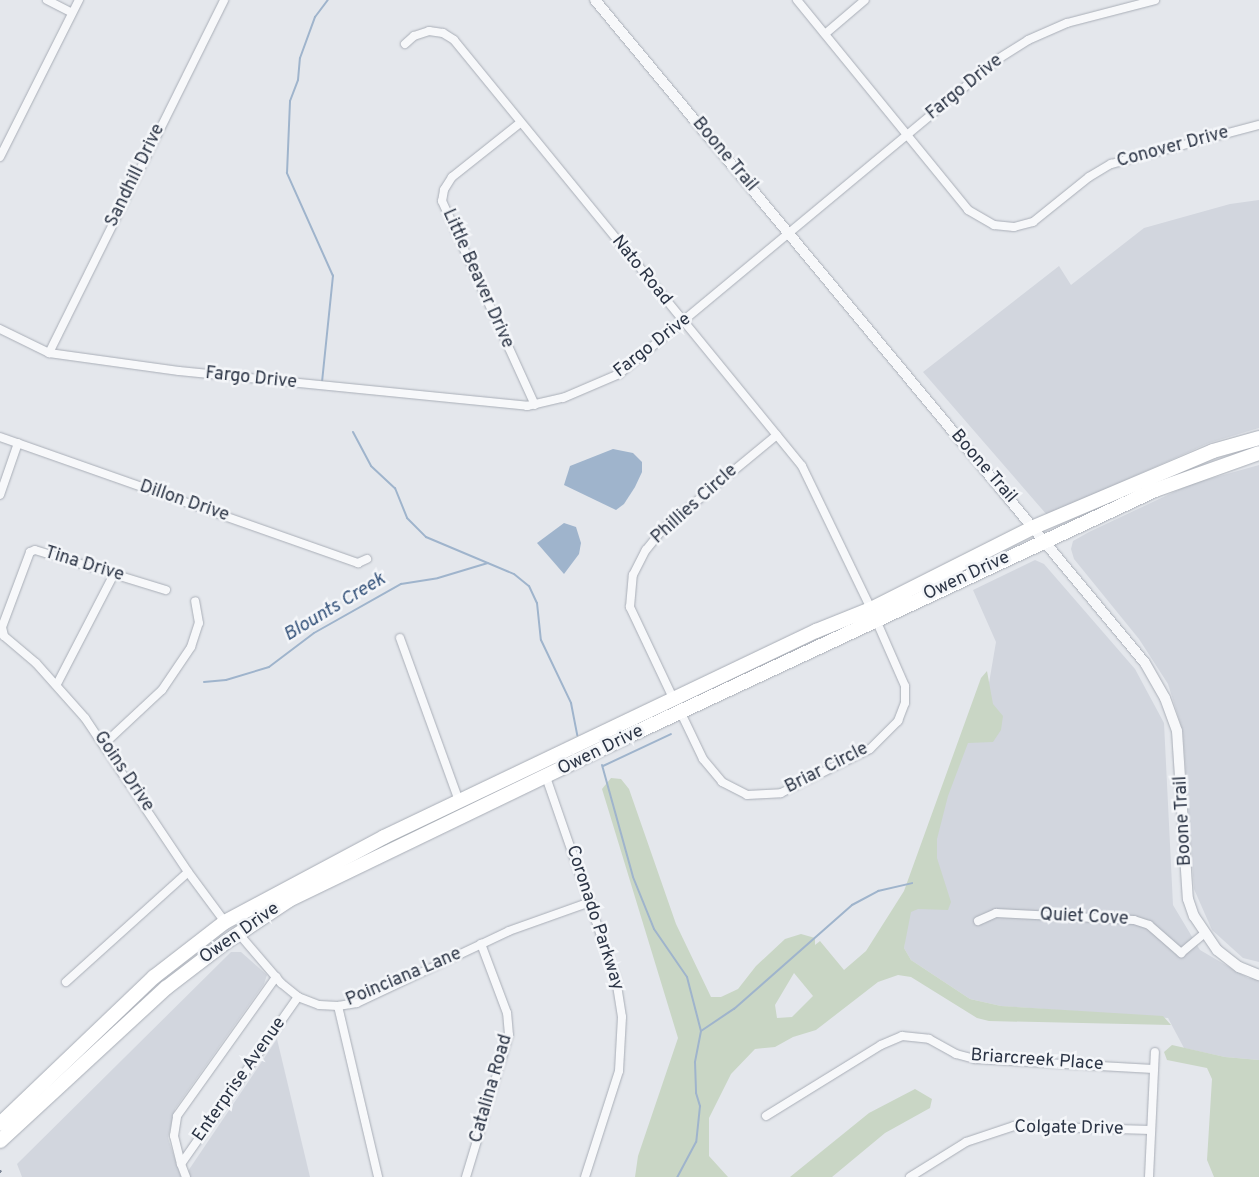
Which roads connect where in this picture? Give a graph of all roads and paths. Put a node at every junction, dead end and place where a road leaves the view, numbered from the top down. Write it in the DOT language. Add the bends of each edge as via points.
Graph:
graph roads {
  1 [pos="47,0"];
  2 [pos="79,0"];
  3 [pos="224,0"];
  4 [pos="595,0"];
  5 [pos="797,0"];
  6 [pos="865,0"];
  7 [pos="1155,0"];
  8 [pos="72,13"];
  9 [pos="825,34"];
  10 [pos="405,44"];
  11 [pos="520,123"];
  12 [pos="1259,125"];
  13 [pos="907,135"];
  14 [pos="0,157"];
  15 [pos="788,233"];
  16 [pos="683,323"];
  17 [pos="0,329"];
  18 [pos="49,353"];
  19 [pos="535,405"];
  20 [pos="777,435"];
  21 [pos="0,436"];
  22 [pos="1259,438"];
  23 [pos="18,443"];
  24 [pos="1259,453"];
  25 [pos="0,496"];
  26 [pos="1034,527"];
  27 [pos="1046,540"];
  28 [pos="367,559"];
  29 [pos="113,576"];
  30 [pos="166,590"];
  31 [pos="195,601"];
  32 [pos="873,615"];
  33 [pos="400,638"];
  34 [pos="2,640"];
  35 [pos="732,670"];
  36 [pos="57,684"];
  37 [pos="673,698"];
  38 [pos="680,713"];
  39 [pos="104,744"];
  40 [pos="604,749"];
  41 [pos="546,777"];
  42 [pos="459,801"];
  43 [pos="188,872"];
  44 [pos="300,882"];
  45 [pos="590,902"];
  46 [pos="978,921"];
  47 [pos="225,922"];
  48 [pos="238,934"];
  49 [pos="1204,934"];
  50 [pos="481,944"];
  51 [pos="1259,975"];
  52 [pos="276,978"];
  53 [pos="66,982"];
  54 [pos="168,987"];
  55 [pos="298,997"];
  56 [pos="338,1006"];
  57 [pos="1155,1052"];
  58 [pos="1154,1069"];
  59 [pos="766,1116"];
  60 [pos="6,1124"];
  61 [pos="1151,1130"];
  62 [pos="0,1141"];
  63 [pos="181,1164"];
  64 [pos="186,1177"];
  65 [pos="378,1177"];
  66 [pos="466,1177"];
  67 [pos="585,1177"];
  68 [pos="910,1177"];
  69 [pos="1149,1177"];
  1 -- 8 [label="street"];
  2 -- 8 [label="street"];
  3 -- 18 [label="street, Sandhill Drive"];
  4 -- 15 [label="street, Boone Trail"];
  5 -- 9 [label="street, Conover Drive"];
  6 -- 9 [label="street"];
  7 -- 13 [label="street, Fargo Drive" via="1067,23 1028,40 998,59"];
  8 -- 14 [label="street"];
  9 -- 13 [label="street, Conover Drive"];
  10 -- 11 [label="street, Nato Road" via="414,36 429,31 449,36"];
  11 -- 16 [label="street, Nato Road"];
  11 -- 19 [label="street, Little Beaver Drive" via="452,177 442,201"];
  12 -- 13 [label="street, Conover Drive" via="1111,164 1089,177 1041,217 1014,227 994,225 976,217"];
  13 -- 15 [label="street, Fargo Drive"];
  15 -- 16 [label="street, Fargo Drive"];
  15 -- 26 [label="street, Boone Trail"];
  16 -- 19 [label="street, Fargo Drive" via="619,374 583,392"];
  16 -- 20 [label="street, Nato Road"];
  17 -- 18 [label="street, Fargo Drive"];
  18 -- 19 [label="street, Fargo Drive" via="179,371"];
  20 -- 32 [label="street, Nato Road" via="802,466"];
  20 -- 37 [label="street, Phillies Circle" via="664,528 646,550 632,576 628,596 632,612"];
  21 -- 23 [label="street, Dillon Drive"];
  22 -- 26 [label="highway, Owen Drive" via="1213,451"];
  23 -- 25 [label="street"];
  23 -- 28 [label="street, Dillon Drive" via="358,563"];
  24 -- 27 [label="highway, Owen Drive" via="1181,479"];
  26 -- 27 [label="street, Boone Trail"];
  26 -- 32 [label="highway, Owen Drive"];
  27 -- 32 [label="highway, Owen Drive"];
  27 -- 49 [label="street, Boone Trail" via="1145,663 1170,709 1181,762 1188,899"];
  29 -- 30 [label="street, Tina Drive"];
  29 -- 34 [label="street, Tina Drive" via="34,550 30,552 2,627"];
  29 -- 36 [label="street"];
  31 -- 39 [label="street" via="199,623 191,647 162,690"];
  32 -- 35 [label="highway, Owen Drive"];
  32 -- 38 [label="highway, Owen Drive"];
  32 -- 38 [label="street, Briar Circle" via="903,678 906,695 902,712 890,731 870,749 781,793 747,794 722,782 703,759"];
  33 -- 42 [label="street"];
  34 -- 36 [label="street, Goins Drive"];
  35 -- 37 [label="highway, Owen Drive"];
  35 -- 38 [label="highway" via="728,682 686,701"];
  36 -- 39 [label="street, Goins Drive"];
  37 -- 40 [label="highway" via="670,708 607,741"];
  37 -- 42 [label="highway, Owen Drive"];
  38 -- 40 [label="highway, Owen Drive"];
  39 -- 43 [label="street, Goins Drive"];
  40 -- 41 [label="highway, Owen Drive"];
  41 -- 45 [label="street, Coronado Parkway"];
  41 -- 48 [label="highway, Owen Drive" via="334,877 289,900"];
  42 -- 44 [label="highway, Owen Drive"];
  43 -- 47 [label="street, Goins Drive"];
  43 -- 53 [label="street"];
  44 -- 47 [label="highway, Owen Drive"];
  44 -- 48 [label="highway" via="296,890 239,926"];
  45 -- 50 [label="street, Poinciana Lane" via="530,922"];
  45 -- 67 [label="street, Coronado Parkway" via="616,979 623,1036 619,1071"];
  46 -- 49 [label="street, Quiet Cove" via="996,913 1134,920 1149,925 1181,953"];
  47 -- 54 [label="highway" via="228,931 174,972"];
  47 -- 60 [label="highway, Owen Drive" via="154,977"];
  48 -- 52 [label="street, Poinciana Lane"];
  48 -- 54 [label="highway, Owen Drive"];
  49 -- 51 [label="street, Boone Trail" via="1227,959"];
  50 -- 56 [label="street, Poinciana Lane" via="357,1003"];
  50 -- 66 [label="street, Catalina Road" via="507,1013 509,1035"];
  52 -- 55 [label="street, Poinciana Lane"];
  52 -- 63 [label="street, Enterprise Avenue" via="177,1116 174,1136"];
  54 -- 60 [label="highway, Owen Drive"];
  55 -- 56 [label="street, Poinciana Lane" via="319,1005"];
  55 -- 63 [label="street, Enterprise Avenue"];
  56 -- 65 [label="street"];
  57 -- 58 [label="street"];
  58 -- 59 [label="street, Briarcreek Place" via="975,1059 956,1054 929,1039 902,1036 881,1044"];
  58 -- 61 [label="street"];
  60 -- 62 [label="highway, Owen Drive"];
  61 -- 68 [label="street, Colgate Drive" via="1014,1126 966,1142"];
  61 -- 69 [label="street"];
  63 -- 64 [label="street, Enterprise Avenue"];
}
